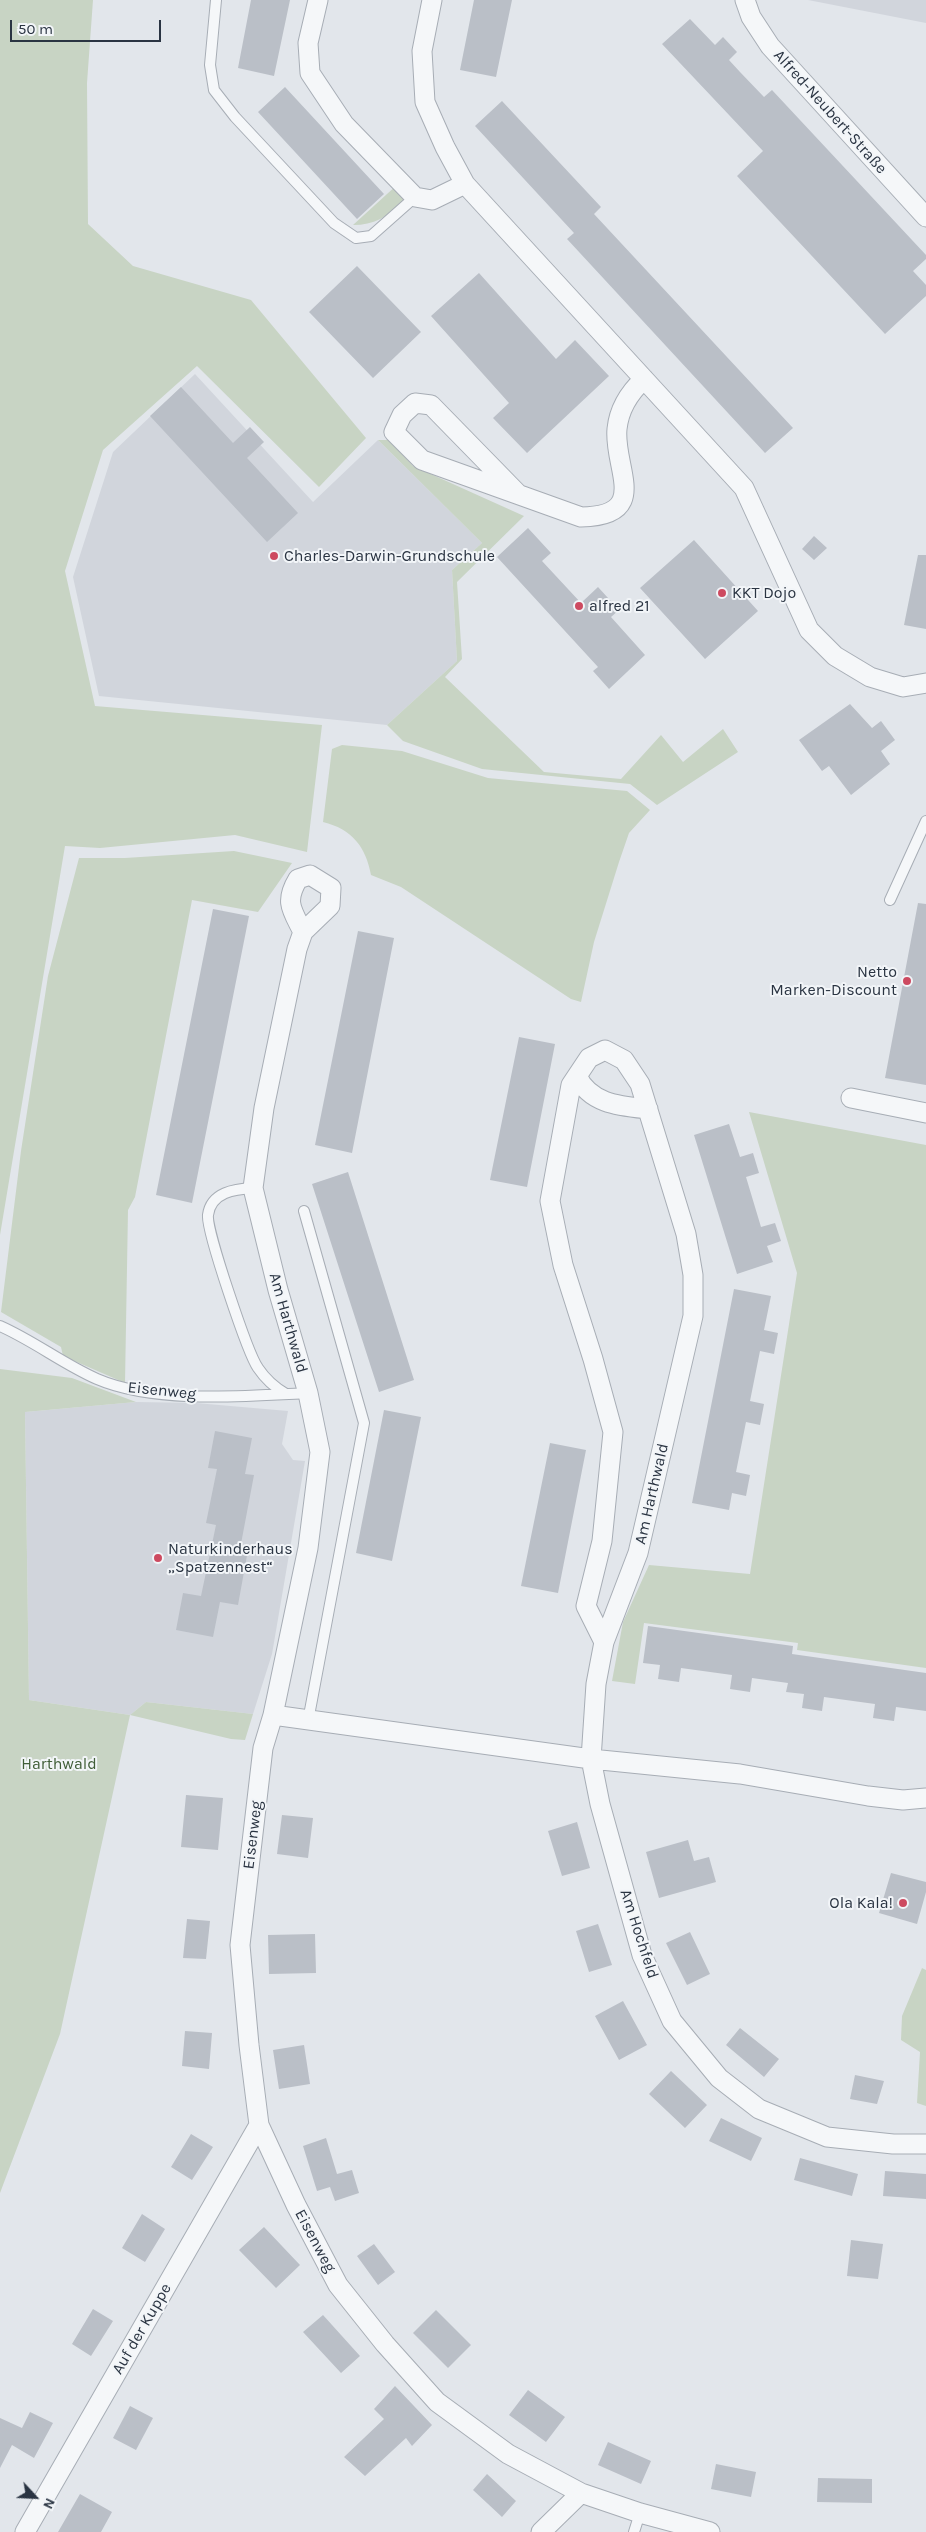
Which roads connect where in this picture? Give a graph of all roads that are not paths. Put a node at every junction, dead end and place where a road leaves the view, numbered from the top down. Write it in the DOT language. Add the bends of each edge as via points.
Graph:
graph roads {
  1 [pos="216,0"];
  2 [pos="318,0"];
  3 [pos="432,0"];
  4 [pos="745,0"];
  5 [pos="465,184"];
  6 [pos="415,197"];
  7 [pos="926,217"];
  8 [pos="644,379"];
  9 [pos="518,494"];
  10 [pos="926,683"];
  11 [pos="926,821"];
  12 [pos="890,900"];
  13 [pos="303,932"];
  14 [pos="577,1076"];
  15 [pos="851,1098"];
  16 [pos="648,1109"];
  17 [pos="926,1113"];
  18 [pos="253,1188"];
  19 [pos="304,1211"];
  20 [pos="0,1326"];
  21 [pos="308,1393"];
  22 [pos="287,1394"];
  23 [pos="604,1642"];
  24 [pos="273,1714"];
  25 [pos="308,1721"];
  26 [pos="263,1748"];
  27 [pos="591,1759"];
  28 [pos="926,1798"];
  29 [pos="259,2126"];
  30 [pos="926,2144"];
  31 [pos="581,2493"];
  32 [pos="640,2513"];
  33 [pos="25,2532"];
  34 [pos="541,2532"];
  35 [pos="634,2532"];
  36 [pos="710,2532"];
  1 -- 6 [label="lane" via="210,65 214,90 334,223 356,238 372,236"];
  2 -- 6 [label="street" via="308,43 310,73 344,124"];
  3 -- 5 [label="street" via="422,51 425,102"];
  4 -- 7 [label="street, Alfred-Neubert-Straße" via="751,17 770,46"];
  5 -- 6 [label="street" via="432,200"];
  5 -- 8 [label="street"];
  8 -- 9 [label="street" via="629,395 617,428 624,492 615,509 600,517 581,517"];
  8 -- 10 [label="street" via="744,488 809,630 835,656 870,677 903,687"];
  9 -- 9 [label="street" via="422,460 394,432 402,416 414,403 431,405"];
  11 -- 12 [label="lane"];
  13 -- 18 [label="street, Am Harthwald" via="264,1108"];
  14 -- 16 [label="street" via="581,1085 603,1102"];
  14 -- 16 [label="street, Am Harthwald" via="589,1058 605,1050 624,1060 640,1084"];
  14 -- 23 [label="street, Am Harthwald" via="571,1085 550,1200 563,1265 613,1432 602,1541 586,1606"];
  15 -- 17 [label="street"];
  16 -- 23 [label="street, Am Harthwald" via="686,1234 693,1274 693,1316 638,1553"];
  18 -- 21 [label="street, Am Harthwald"];
  18 -- 22 [label="lane" via="232,1189 216,1199 208,1215 213,1243 256,1367 271,1385"];
  19 -- 25 [label="lane" via="364,1423"];
  20 -- 22 [label="lane, Eisenweg" via="116,1386 152,1393 202,1396"];
  21 -- 22 [label="lane, Eisenweg"];
  21 -- 24 [label="street, Am Harthwald" via="320,1452 308,1548"];
  23 -- 27 [label="street, Am Harthwald" via="596,1684"];
  24 -- 25 [label="street"];
  24 -- 26 [label="street, Am Harthwald"];
  25 -- 27 [label="street"];
  26 -- 29 [label="street, Eisenweg" via="240,1944"];
  27 -- 28 [label="street" via="740,1774 902,1800"];
  27 -- 30 [label="street, Am Hochfeld" via="600,1804 642,1954 672,2021 720,2078 759,2109 827,2137"];
  29 -- 31 [label="street, Eisenweg" via="338,2285 385,2344 437,2402 508,2454"];
  29 -- 33 [label="street, Auf der Kuppe"];
  31 -- 32 [label="street, Eisenweg"];
  31 -- 34 [label="street"];
  32 -- 35 [label="lane"];
  32 -- 36 [label="street, Eisenweg"];
}
